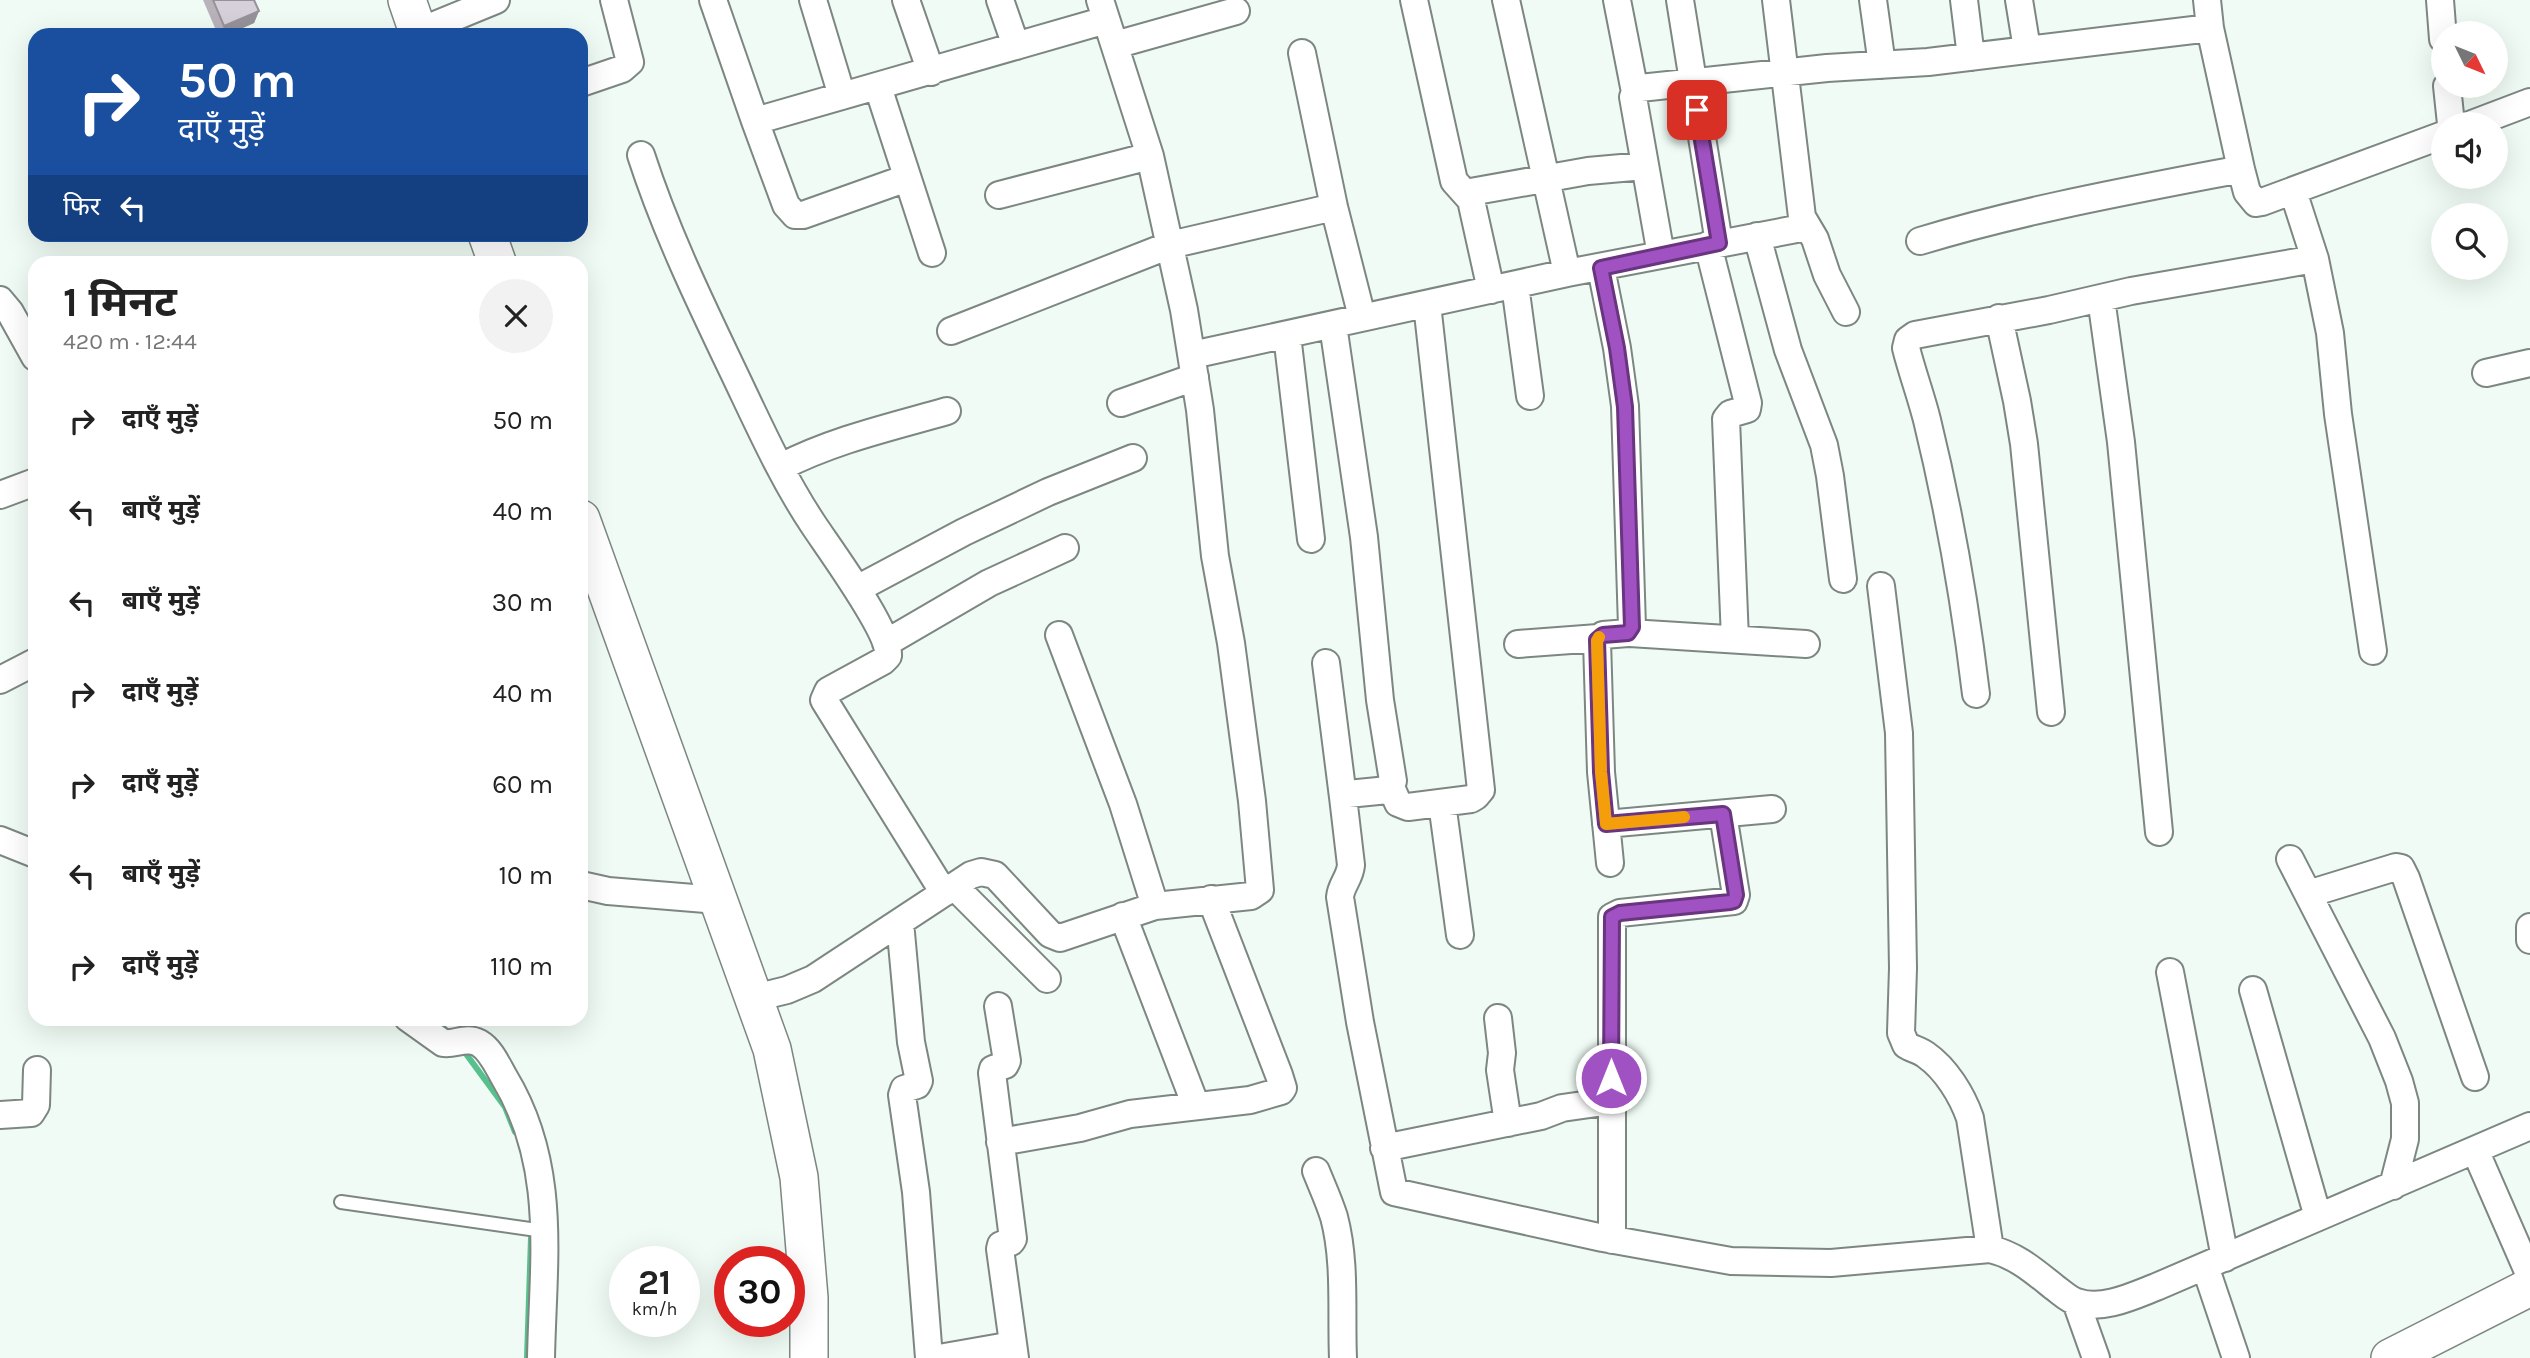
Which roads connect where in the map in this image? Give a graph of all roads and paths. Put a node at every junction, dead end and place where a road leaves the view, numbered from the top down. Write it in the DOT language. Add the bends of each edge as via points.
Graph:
graph roads {
  1 [pos="496,0"];
  2 [pos="614,0"];
  3 [pos="713,0"];
  4 [pos="813,0"];
  5 [pos="906,0"];
  6 [pos="1000,0"];
  7 [pos="1415,0"];
  8 [pos="1506,0"];
  9 [pos="1617,0"];
  10 [pos="1680,0"];
  11 [pos="1776,0"];
  12 [pos="1873,0"];
  13 [pos="1964,0"];
  14 [pos="2020,0"];
  15 [pos="2207,0"];
  16 [pos="2440,0"];
  17 [pos="1103,10"];
  18 [pos="1237,11"];
  19 [pos="2442,21"];
  20 [pos="415,22"];
  21 [pos="2210,28"];
  22 [pos="1115,45"];
  23 [pos="1016,46"];
  24 [pos="2027,49"];
  25 [pos="1302,53"];
  26 [pos="1971,57"];
  27 [pos="1882,65"];
  28 [pos="931,72"];
  29 [pos="1785,73"];
  30 [pos="588,81"];
  31 [pos="1693,83"];
  32 [pos="878,87"];
  33 [pos="1634,92"];
  34 [pos="842,96"];
  35 [pos="2530,102"];
  36 [pos="2504,112"];
  37 [pos="755,121"];
  38 [pos="2431,139"];
  39 [pos="640,155"];
  40 [pos="1150,156"];
  41 [pos="1644,166"];
  42 [pos="2241,169"];
  43 [pos="907,178"];
  44 [pos="1546,178"];
  45 [pos="2293,191"];
  46 [pos="1465,193"];
  47 [pos="999,195"];
  48 [pos="1334,207"];
  49 [pos="1807,227"];
  50 [pos="1757,236"];
  51 [pos="1920,240"];
  52 [pos="1713,244"];
  53 [pos="1170,245"];
  54 [pos="932,253"];
  55 [pos="1661,255"];
  56 [pos="2315,260"];
  57 [pos="1601,268"];
  58 [pos="1567,273"];
  59 [pos="1503,287"];
  60 [pos="2101,298"];
  61 [pos="0,300"];
  62 [pos="1427,304"];
  63 [pos="1846,312"];
  64 [pos="1362,317"];
  65 [pos="1998,318"];
  66 [pos="1334,325"];
  67 [pos="951,331"];
  68 [pos="1287,335"];
  69 [pos="28,344"];
  70 [pos="2530,363"];
  71 [pos="1193,366"];
  72 [pos="2486,373"];
  73 [pos="1530,396"];
  74 [pos="1121,403"];
  75 [pos="947,411"];
  76 [pos="1133,458"];
  77 [pos="781,467"];
  78 [pos="28,485"];
  79 [pos="0,495"];
  80 [pos="588,538"];
  81 [pos="1311,539"];
  82 [pos="1065,548"];
  83 [pos="1843,579"];
  84 [pos="1881,586"];
  85 [pos="857,589"];
  86 [pos="1630,633"];
  87 [pos="1059,635"];
  88 [pos="1598,638"];
  89 [pos="1735,639"];
  90 [pos="886,643"];
  91 [pos="1518,643"];
  92 [pos="1807,644"];
  93 [pos="2373,651"];
  94 [pos="1326,663"];
  95 [pos="28,666"];
  96 [pos="0,680"];
  97 [pos="1976,694"];
  98 [pos="2051,712"];
  99 [pos="1391,788"];
  100 [pos="1343,797"];
  101 [pos="1442,803"];
  102 [pos="1772,809"];
  103 [pos="1723,814"];
  104 [pos="1606,824"];
  105 [pos="2159,832"];
  106 [pos="0,840"];
  107 [pos="28,851"];
  108 [pos="2290,859"];
  109 [pos="1611,863"];
  110 [pos="588,887"];
  111 [pos="949,890"];
  112 [pos="2308,894"];
  113 [pos="1212,899"];
  114 [pos="718,900"];
  115 [pos="1155,906"];
  116 [pos="1123,916"];
  117 [pos="900,922"];
  118 [pos="2530,927"];
  119 [pos="1460,935"];
  120 [pos="2530,940"];
  121 [pos="2170,972"];
  122 [pos="1047,979"];
  123 [pos="2253,990"];
  124 [pos="754,998"];
  125 [pos="998,1006"];
  126 [pos="1498,1018"];
  127 [pos="419,1026"];
  128 [pos="37,1070"];
  129 [pos="2475,1077"];
  130 [pos="1611,1101"];
  131 [pos="1196,1106"];
  132 [pos="0,1115"];
  133 [pos="1508,1123"];
  134 [pos="2530,1126"];
  135 [pos="1000,1142"];
  136 [pos="1384,1148"];
  137 [pos="2475,1150"];
  138 [pos="1316,1171"];
  139 [pos="2393,1186"];
  140 [pos="341,1202"];
  141 [pos="2318,1217"];
  142 [pos="535,1230"];
  143 [pos="1612,1240"];
  144 [pos="1990,1249"];
  145 [pos="2215,1262"];
  146 [pos="2530,1276"];
  147 [pos="2530,1287"];
  148 [pos="2076,1302"];
  149 [pos="1014,1351"];
  150 [pos="541,1358"];
  151 [pos="809,1358"];
  152 [pos="929,1358"];
  153 [pos="939,1358"];
  154 [pos="1343,1358"];
  155 [pos="2096,1358"];
  156 [pos="2236,1358"];
  157 [pos="2390,1358"];
  1 -- 20 [label="street"];
  2 -- 30 [label="street" via="630,62"];
  3 -- 37 [label="street"];
  4 -- 34 [label="street"];
  5 -- 28 [label="street"];
  6 -- 23 [label="street"];
  7 -- 46 [label="street" via="1454,181"];
  8 -- 44 [label="street"];
  9 -- 33 [label="street"];
  10 -- 31 [label="street"];
  11 -- 29 [label="street"];
  12 -- 27 [label="street"];
  13 -- 26 [label="street"];
  14 -- 24 [label="street"];
  15 -- 21 [label="street"];
  16 -- 19 [label="street"];
  17 -- 22 [label="street"];
  17 -- 23 [label="street"];
  18 -- 22 [label="street"];
  21 -- 24 [label="street"];
  21 -- 42 [label="street"];
  22 -- 40 [label="street"];
  23 -- 28 [label="street"];
  24 -- 26 [label="street"];
  25 -- 48 [label="street"];
  26 -- 27 [label="street"];
  27 -- 29 [label="street"];
  28 -- 32 [label="street"];
  29 -- 31 [label="street"];
  29 -- 49 [label="street" via="1799,203"];
  31 -- 33 [label="street"];
  31 -- 52 [label="street"];
  32 -- 34 [label="street"];
  32 -- 43 [label="street"];
  33 -- 41 [label="street"];
  34 -- 37 [label="street"];
  35 -- 36 [label="street"];
  37 -- 43 [label="street" via="786,205 795,215"];
  38 -- 45 [label="street"];
  39 -- 77 [label="street" via="671,240"];
  40 -- 47 [label="street"];
  40 -- 53 [label="street"];
  41 -- 44 [label="street"];
  41 -- 55 [label="street"];
  42 -- 45 [label="street" via="2247,191 2256,202"];
  42 -- 51 [label="street" via="2048,208"];
  43 -- 54 [label="street"];
  44 -- 46 [label="street"];
  44 -- 58 [label="street"];
  45 -- 56 [label="street"];
  46 -- 59 [label="street"];
  48 -- 53 [label="street"];
  48 -- 64 [label="street"];
  49 -- 50 [label="street"];
  49 -- 63 [label="street"];
  50 -- 52 [label="street"];
  50 -- 83 [label="street" via="1788,351 1824,445"];
  52 -- 55 [label="street"];
  52 -- 89 [label="street" via="1748,403 1747,409 1726,419"];
  53 -- 67 [label="street"];
  53 -- 71 [label="street"];
  55 -- 57 [label="street"];
  56 -- 60 [label="street"];
  56 -- 93 [label="street" via="2330,333"];
  57 -- 58 [label="street"];
  57 -- 86 [label="street" via="1625,407"];
  58 -- 59 [label="street"];
  59 -- 62 [label="street"];
  59 -- 73 [label="street"];
  60 -- 65 [label="street"];
  60 -- 105 [label="street" via="2121,442"];
  61 -- 69 [label="street"];
  62 -- 64 [label="street"];
  62 -- 101 [label="street" via="1481,782 1476,796"];
  64 -- 66 [label="street"];
  65 -- 97 [label="street" via="1915,335 1907,344 1959,575"];
  65 -- 98 [label="street" via="2024,444"];
  66 -- 68 [label="street"];
  66 -- 99 [label="street" via="1364,537"];
  68 -- 71 [label="street"];
  68 -- 81 [label="street"];
  70 -- 72 [label="street"];
  71 -- 74 [label="street"];
  71 -- 113 [label="street" via="1260,884 1257,894 1251,896"];
  75 -- 77 [label="street" via="833,444"];
  76 -- 85 [label="street" via="1048,492"];
  77 -- 85 [label="street"];
  78 -- 79 [label="street"];
  80 -- 114 [label="street"];
  82 -- 90 [label="street" via="989,583"];
  84 -- 144 [label="street" via="1899,733 1901,1033 1906,1045 1934,1062 1966,1106"];
  85 -- 90 [label="street"];
  86 -- 88 [label="street"];
  86 -- 89 [label="street"];
  87 -- 115 [label="street" via="1123,804"];
  88 -- 91 [label="street"];
  88 -- 104 [label="street"];
  89 -- 92 [label="street"];
  90 -- 111 [label="street" via="888,656 883,661 828,691 824,700"];
  94 -- 100 [label="street"];
  95 -- 96 [label="street"];
  99 -- 100 [label="street"];
  99 -- 101 [label="street" via="1403,807"];
  100 -- 136 [label="street" via="1351,871 1340,897"];
  101 -- 119 [label="street"];
  102 -- 103 [label="street"];
  103 -- 104 [label="street"];
  103 -- 130 [label="street" via="1734,901 1612,917"];
  104 -- 109 [label="street"];
  106 -- 107 [label="street"];
  108 -- 112 [label="street"];
  110 -- 114 [label="street"];
  111 -- 116 [label="street" via="971,875 995,875 1050,934 1060,938"];
  111 -- 117 [label="street"];
  111 -- 122 [label="street"];
  112 -- 129 [label="street" via="2401,868"];
  112 -- 139 [label="street" via="2382,1038 2399,1081 2406,1131"];
  113 -- 115 [label="street"];
  113 -- 131 [label="street" via="1283,1088 1277,1094 1250,1100"];
  114 -- 124 [label="street"];
  115 -- 116 [label="street"];
  116 -- 131 [label="street"];
  117 -- 124 [label="street" via="813,979"];
  117 -- 152 [label="street" via="919,1081 902,1095 916,1192"];
  118 -- 120 [label="street"];
  121 -- 145 [label="street"];
  123 -- 141 [label="street"];
  124 -- 151 [label="street" via="772,1049 799,1177"];
  125 -- 135 [label="street" via="1007,1059 992,1073"];
  126 -- 133 [label="street"];
  127 -- 142 [label="street" via="440,1042 474,1041 487,1050 523,1111 543,1195"];
  128 -- 132 [label="street" via="36,1105 31,1112"];
  130 -- 133 [label="street"];
  130 -- 143 [label="street"];
  131 -- 135 [label="street" via="1130,1114"];
  133 -- 136 [label="street"];
  134 -- 137 [label="street"];
  135 -- 149 [label="street" via="1013,1238 1000,1249"];
  136 -- 143 [label="street" via="1391,1188 1398,1194"];
  137 -- 139 [label="street"];
  137 -- 146 [label="street"];
  138 -- 154 [label="street" via="1334,1217 1338,1243"];
  139 -- 141 [label="street"];
  140 -- 142 [label="lane"];
  141 -- 145 [label="street"];
  142 -- 150 [label="street"];
  143 -- 144 [label="street" via="1744,1261 1831,1263"];
  144 -- 148 [label="street" via="2020,1260"];
  145 -- 148 [label="street" via="2110,1303"];
  145 -- 156 [label="street"];
  147 -- 157 [label="street"];
  148 -- 155 [label="street"];
  149 -- 153 [label="street"];
}
